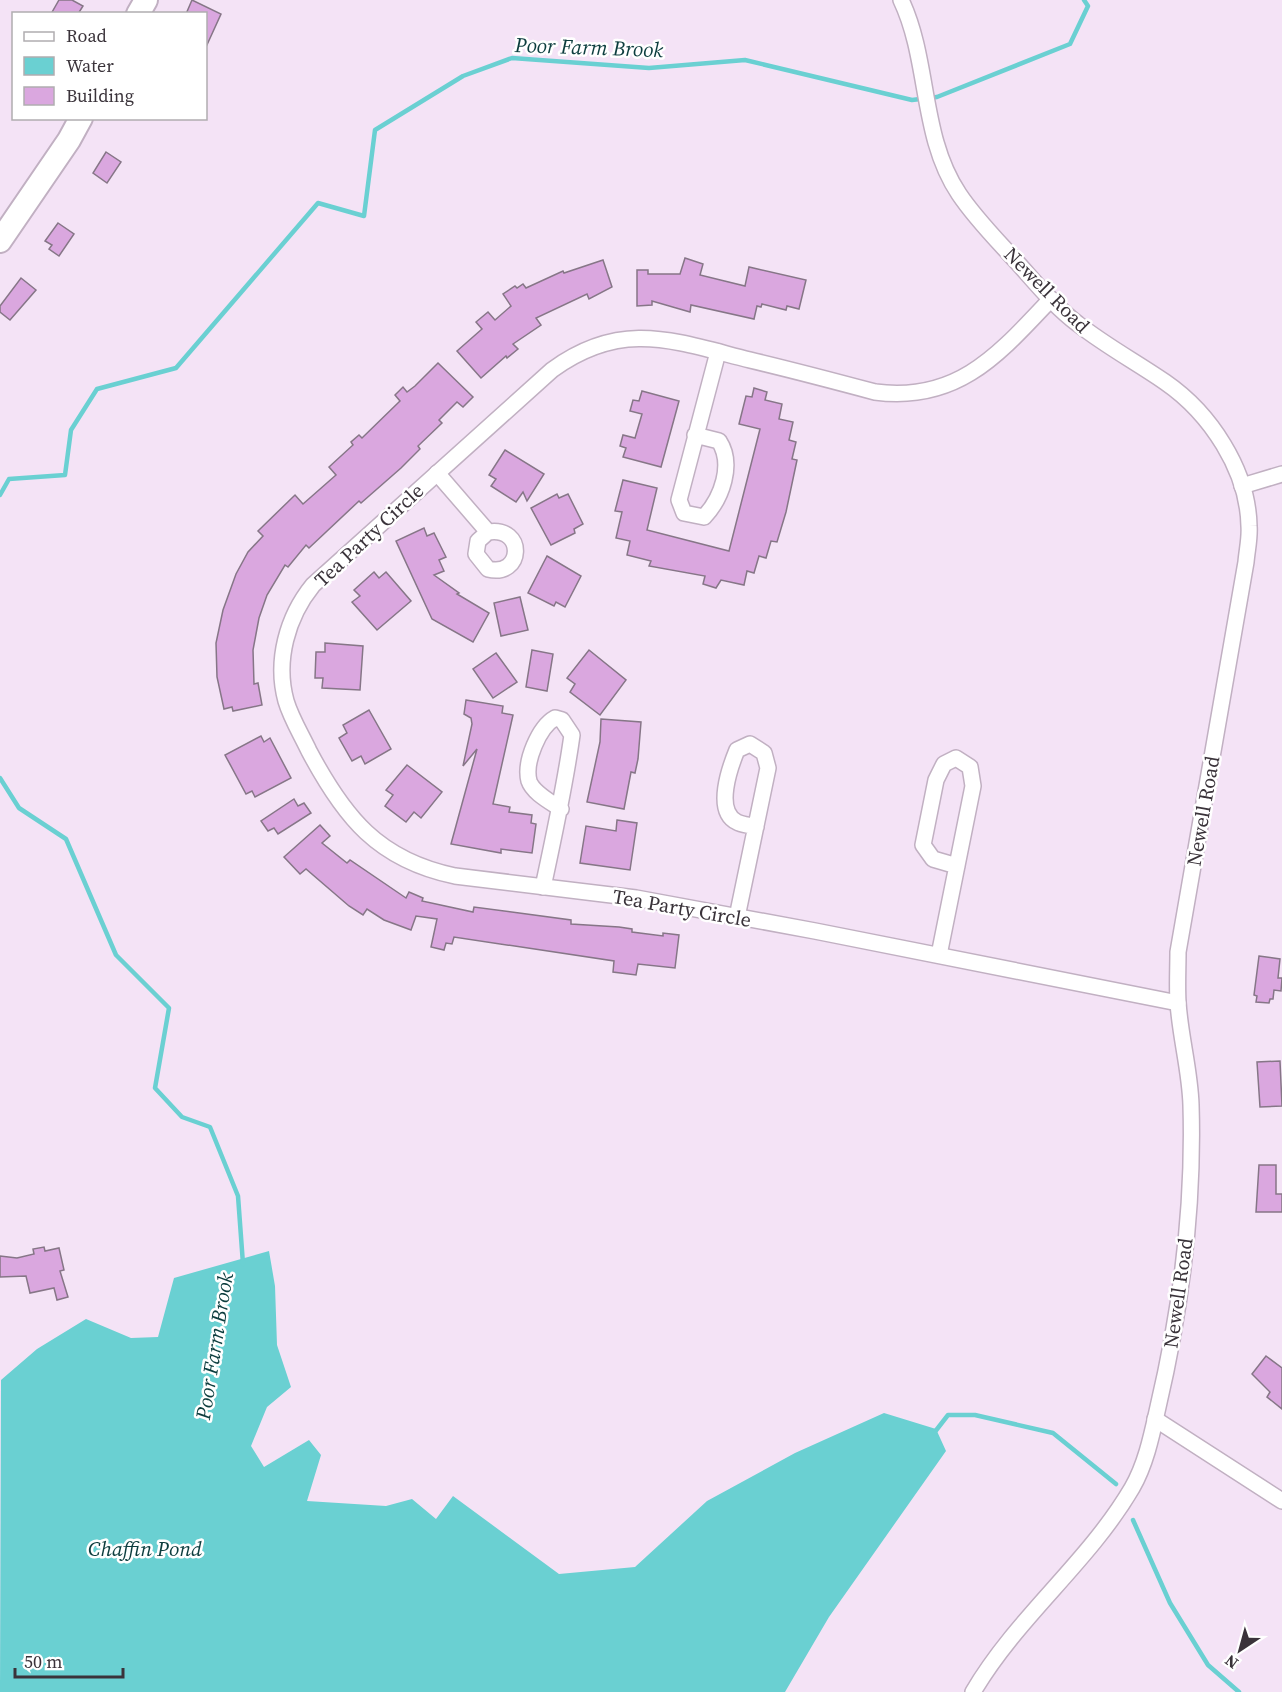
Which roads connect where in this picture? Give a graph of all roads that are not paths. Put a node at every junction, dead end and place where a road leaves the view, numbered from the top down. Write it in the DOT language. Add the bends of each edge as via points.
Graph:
graph roads {
  1 [pos="901,0"];
  2 [pos="80,120"];
  3 [pos="0,241"];
  4 [pos="1051,299"];
  5 [pos="718,352"];
  6 [pos="695,435"];
  7 [pos="436,473"];
  8 [pos="1282,474"];
  9 [pos="1242,486"];
  10 [pos="488,532"];
  11 [pos="561,809"];
  12 [pos="756,827"];
  13 [pos="957,866"];
  14 [pos="543,886"];
  15 [pos="737,917"];
  16 [pos="939,955"];
  17 [pos="1178,1003"];
  18 [pos="1155,1419"];
  19 [pos="1282,1501"];
  20 [pos="973,1692"];
  1 -- 4 [label="street, Newell Road" via="944,166 974,214"];
  2 -- 3 [label="main road"];
  4 -- 5 [label="street, Tea Party Circle" via="975,372 907,394 875,392"];
  4 -- 9 [label="street, Newell Road" via="1098,339 1183,396 1225,448"];
  5 -- 6 [label="street"];
  5 -- 7 [label="street, Tea Party Circle" via="655,337 588,348 552,370"];
  6 -- 6 [label="street" via="679,500 684,513 704,517 714,506 723,484 726,453 719,441"];
  7 -- 10 [label="street"];
  7 -- 14 [label="street, Tea Party Circle" via="329,568 299,604 284,650 282,677 286,702 340,804 356,824 385,848 412,863 443,873"];
  8 -- 9 [label="street"];
  9 -- 17 [label="street, Newell Road" via="1249,526 1246,562 1178,952"];
  11 -- 11 [label="street" via="572,735 562,720 555,718 538,734 530,781 538,793"];
  11 -- 14 [label="street"];
  12 -- 12 [label="street" via="768,768 764,753 750,744 737,750 724,805 737,822"];
  12 -- 15 [label="street"];
  13 -- 13 [label="street" via="973,786 970,767 956,758 944,764 936,780 923,845 933,859"];
  13 -- 16 [label="street"];
  14 -- 15 [label="street, Tea Party Circle"];
  15 -- 16 [label="street, Tea Party Circle"];
  16 -- 17 [label="street, Tea Party Circle"];
  17 -- 18 [label="street, Newell Road" via="1191,1102 1191,1169 1170,1349"];
  18 -- 19 [label="street"];
  18 -- 20 [label="street, Newell Road" via="1142,1467 1121,1504 990,1662"];
}
